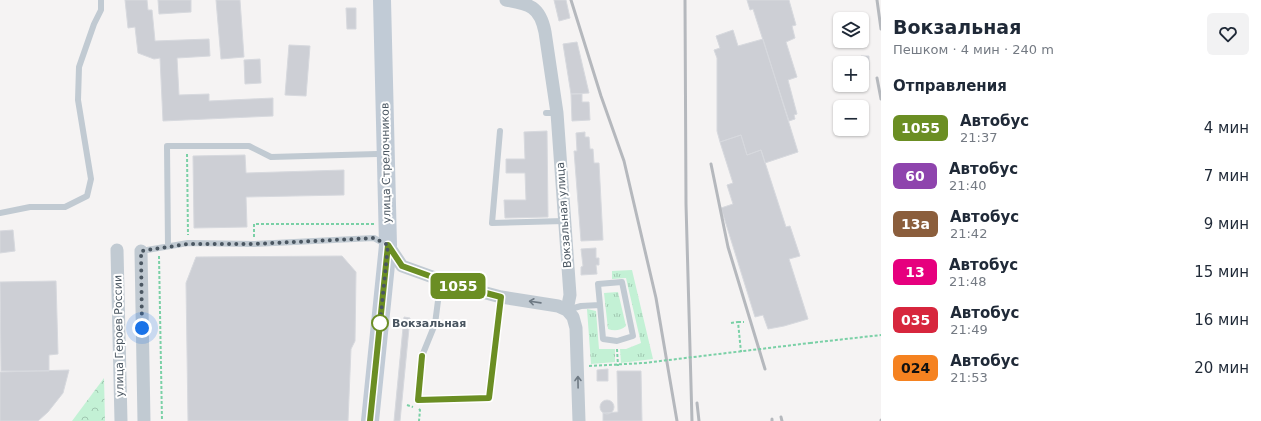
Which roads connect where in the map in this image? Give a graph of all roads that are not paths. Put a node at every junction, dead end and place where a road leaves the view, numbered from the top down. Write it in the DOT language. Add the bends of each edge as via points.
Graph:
graph roads {
  1 [pos="101,0"];
  2 [pos="382,0"];
  3 [pos="506,0"];
  4 [pos="500,131"];
  5 [pos="377,154"];
  6 [pos="0,213"];
  7 [pos="564,221"];
  8 [pos="388,245"];
  9 [pos="168,246"];
  10 [pos="117,250"];
  11 [pos="141,251"];
  12 [pos="452,284"];
  13 [pos="501,297"];
  14 [pos="600,305"];
  15 [pos="567,310"];
  16 [pos="121,421"];
  17 [pos="144,421"];
  18 [pos="370,421"];
  19 [pos="579,421"];
  1 -- 6 [label="lane" via="101,10 78,67 78,100 91,180 87,196 65,207 30,207"];
  2 -- 8 [label="main road, улица Стрелочников"];
  3 -- 7 [label="street, Вокзальная улица" via="535,9 540,14 544,27"];
  4 -- 7 [label="lane" via="492,223"];
  5 -- 9 [label="lane" via="272,157 250,146 167,146"];
  7 -- 15 [label="street, Вокзальная улица" via="570,295"];
  8 -- 9 [label="lane" via="374,238"];
  8 -- 12 [label="street" via="402,266"];
  8 -- 18 [label="main road, улица Стрелочников"];
  9 -- 11 [label="lane"];
  10 -- 16 [label="street, улица Героев России"];
  11 -- 17 [label="street"];
  12 -- 13 [label="street"];
  12 -- 13 [label="lane" via="440,293 435,324 422,356 418,400 489,398"];
  15 -- 13 [label="street, one-way" via="558,306"];
  14 -- 14 [label="lane" via="603,339 617,341 633,336 622,282 598,284"];
  14 -- 15 [label="lane" via="580,306"];
  19 -- 15 [label="street, one-way" via="576,328 573,317"];
}
